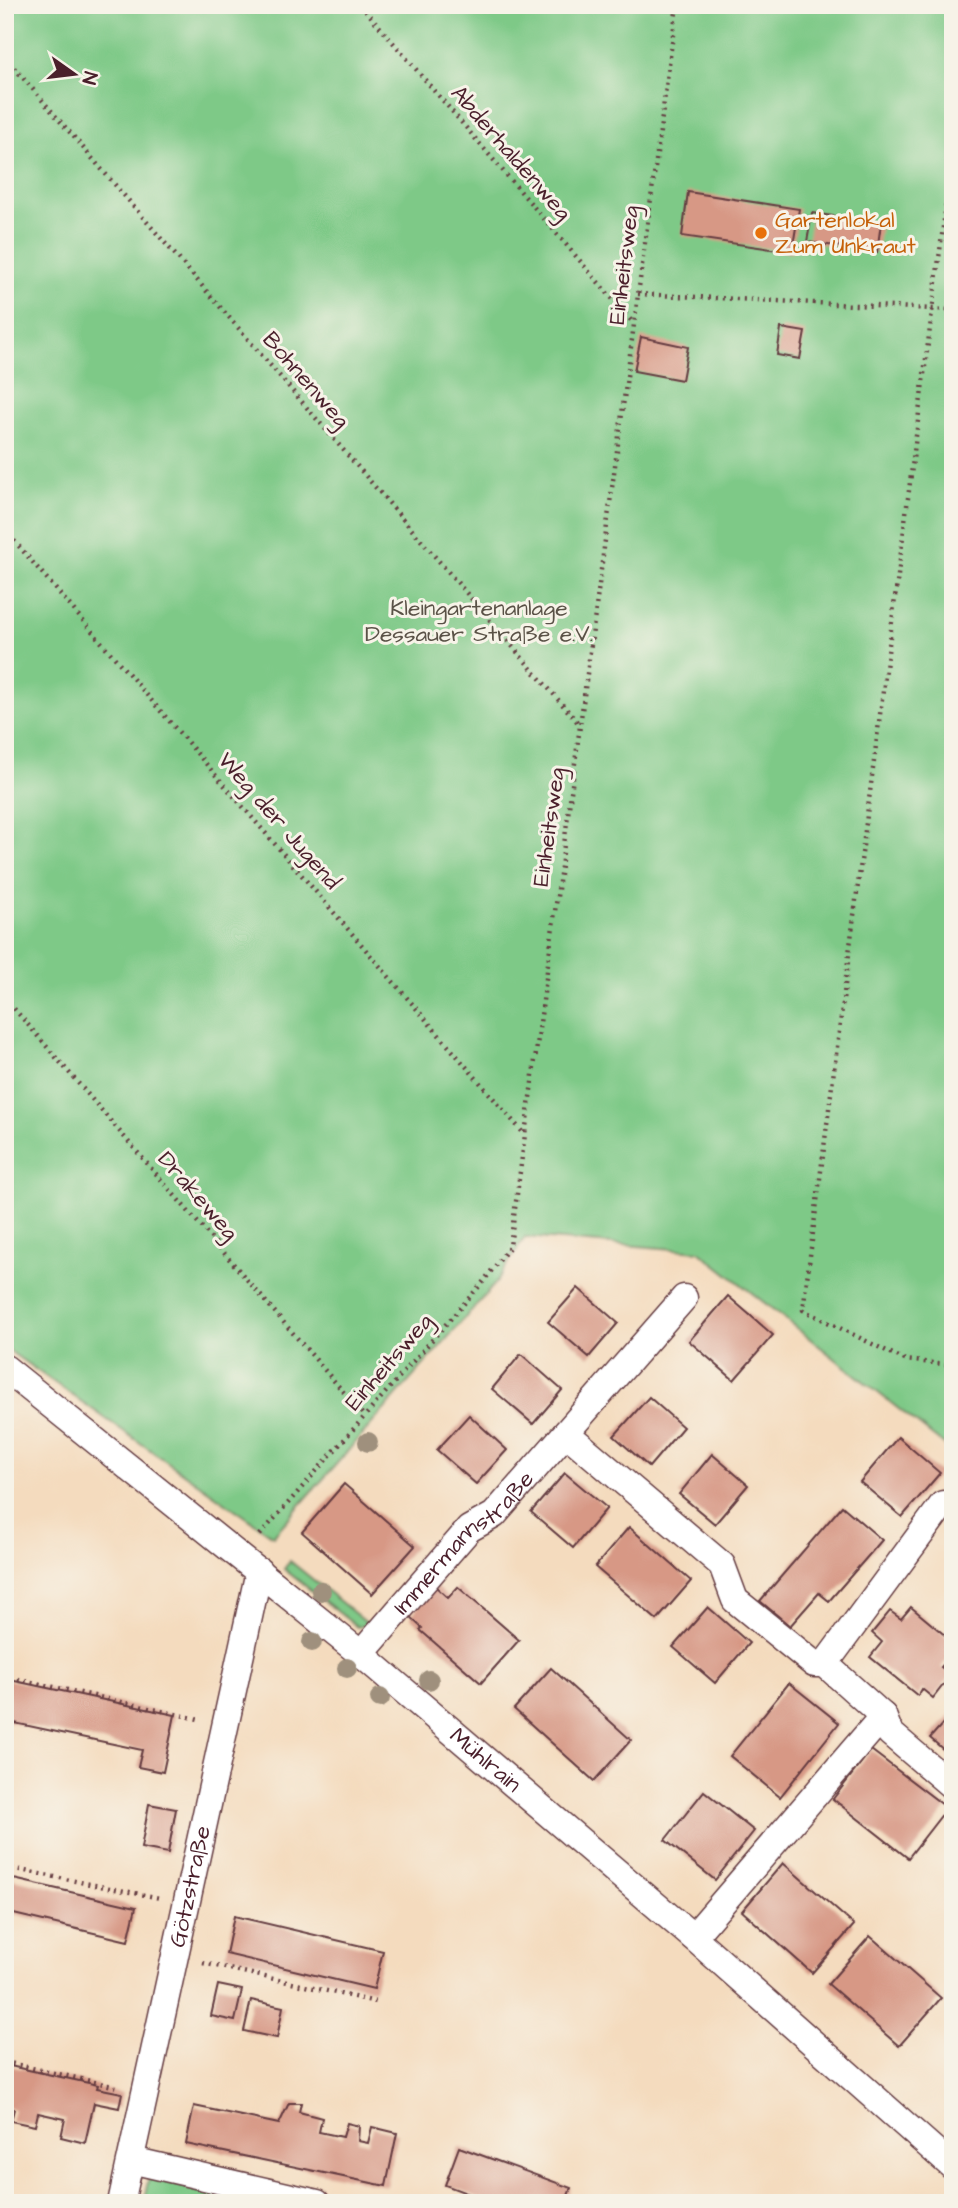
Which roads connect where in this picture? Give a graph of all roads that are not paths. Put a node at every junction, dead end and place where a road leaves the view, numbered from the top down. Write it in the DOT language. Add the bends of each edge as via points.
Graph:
graph roads {
  1 [pos="684,1298"];
  2 [pos="5,1368"];
  3 [pos="566,1433"];
  4 [pos="943,1504"];
  5 [pos="250,1564"];
  6 [pos="361,1654"];
  7 [pos="825,1664"];
  8 [pos="883,1716"];
  9 [pos="952,1786"];
  10 [pos="694,1937"];
  11 [pos="131,2160"];
  12 [pos="953,2167"];
  13 [pos="121,2203"];
  14 [pos="317,2203"];
  1 -- 3 [label="street, Immermannstraße"];
  2 -- 5 [label="street, Mühlrain"];
  3 -- 6 [label="street, Immermannstraße" via="494,1515 469,1529"];
  3 -- 7 [label="street" via="722,1565 735,1600 814,1664"];
  4 -- 7 [label="street"];
  5 -- 6 [label="street, Mühlrain"];
  5 -- 11 [label="street, Götzstraße" via="227,1725"];
  6 -- 10 [label="street, Mühlrain"];
  7 -- 8 [label="street"];
  8 -- 9 [label="street" via="890,1733"];
  8 -- 10 [label="street"];
  10 -- 12 [label="street, Mühlrain"];
  11 -- 13 [label="street, Götzstraße"];
  11 -- 14 [label="street"];
}
